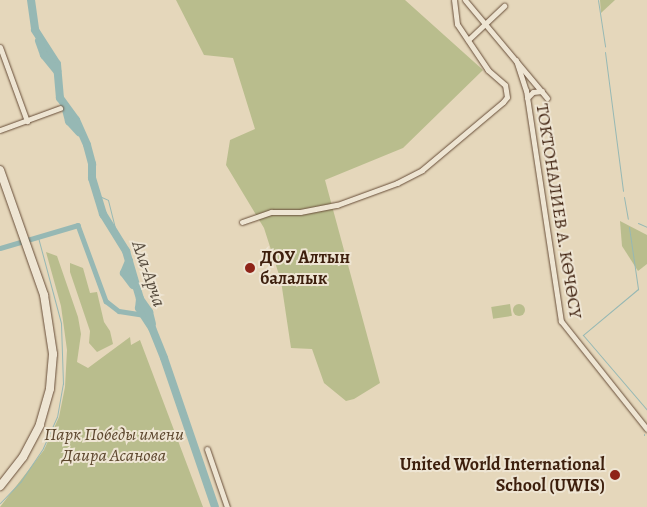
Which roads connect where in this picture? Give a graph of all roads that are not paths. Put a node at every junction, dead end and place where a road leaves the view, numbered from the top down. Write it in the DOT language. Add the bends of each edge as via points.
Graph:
graph roads {
  1 [pos="454,0"];
  2 [pos="465,0"];
  3 [pos="504,6"];
  4 [pos="485,22"];
  5 [pos="468,40"];
  6 [pos="0,48"];
  7 [pos="516,60"];
  8 [pos="542,91"];
  9 [pos="547,98"];
  10 [pos="527,99"];
  11 [pos="60,108"];
  12 [pos="26,120"];
  13 [pos="0,130"];
  14 [pos="0,170"];
  15 [pos="242,222"];
  16 [pos="647,429"];
  17 [pos="207,449"];
  18 [pos="0,486"];
  19 [pos="227,507"];
  1 -- 5 [label="street" via="457,24"];
  2 -- 4 [label="street"];
  3 -- 4 [label="street"];
  4 -- 5 [label="street"];
  4 -- 7 [label="street"];
  5 -- 15 [label="street" via="488,70 505,85 507,97 422,170 397,183 337,204 300,212 271,212"];
  6 -- 12 [label="street"];
  7 -- 8 [label="street"];
  7 -- 10 [label="street, ТОКТОНАЛИЕВ А. КӨЧӨСҮ"];
  8 -- 9 [label="street"];
  8 -- 10 [label="street" via="534,92"];
  10 -- 16 [label="street, ТОКТОНАЛИЕВ А. КӨЧӨСҮ" via="561,322"];
  11 -- 12 [label="street"];
  12 -- 13 [label="street"];
  14 -- 18 [label="main road" via="50,319 52,378 34,437"];
  17 -- 19 [label="street"];
}
